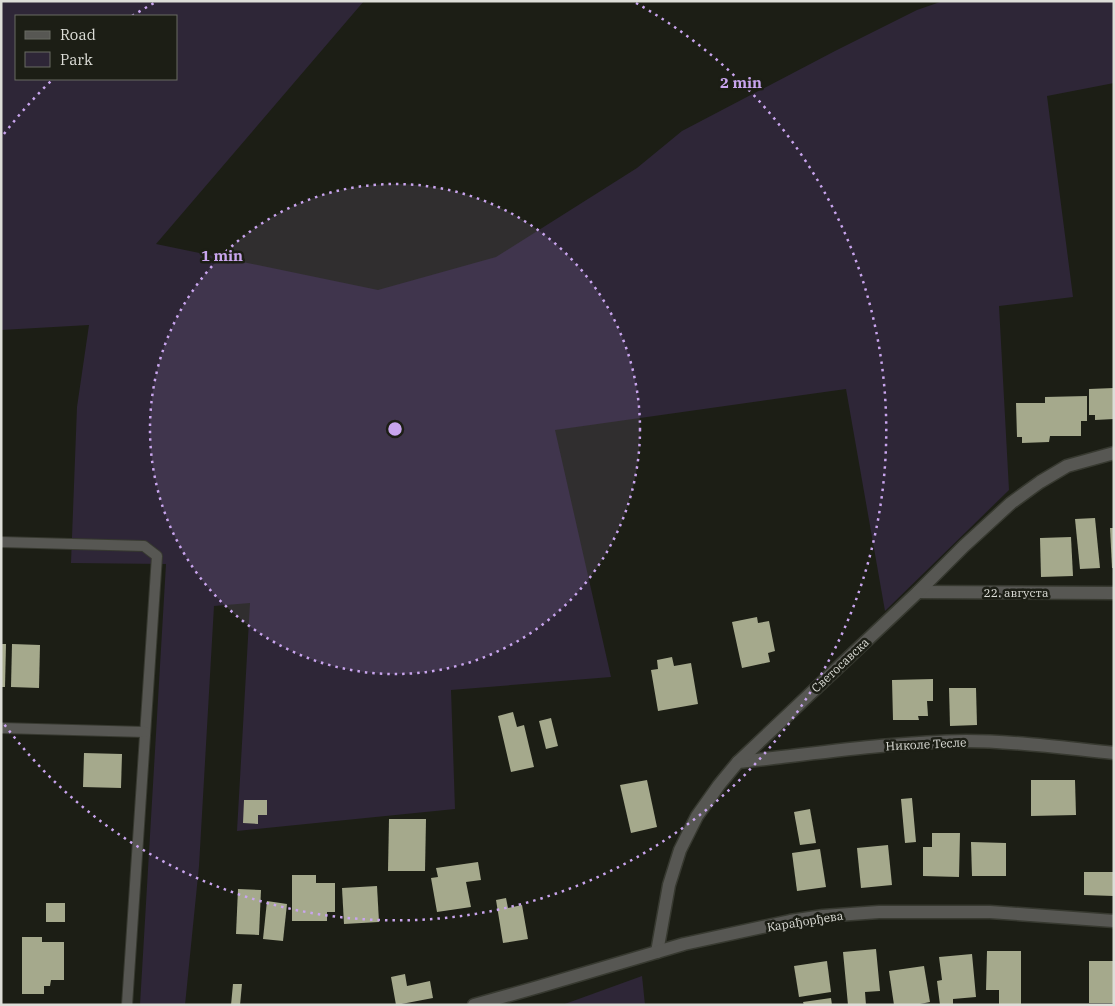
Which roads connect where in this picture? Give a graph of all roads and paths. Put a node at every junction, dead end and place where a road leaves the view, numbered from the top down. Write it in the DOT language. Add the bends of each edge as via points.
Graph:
graph roads {
  1 [pos="1114,453"];
  2 [pos="1,542"];
  3 [pos="918,592"];
  4 [pos="1114,593"];
  5 [pos="1,728"];
  6 [pos="145,732"];
  7 [pos="1114,753"];
  8 [pos="738,762"];
  9 [pos="1114,921"];
  10 [pos="657,952"];
  11 [pos="127,1005"];
  12 [pos="474,1005"];
  1 -- 3 [label="street, Светосавска" via="1067,466 1040,482 1011,503"];
  2 -- 6 [label="lane" via="144,546 157,556"];
  3 -- 4 [label="street, 22. августа"];
  3 -- 8 [label="street, Светосавска"];
  5 -- 6 [label="lane"];
  6 -- 11 [label="lane"];
  7 -- 8 [label="street, Николе Тесле" via="1020,743 913,743"];
  8 -- 10 [label="street, Светосавска" via="697,816 680,850 668,885"];
  9 -- 10 [label="street, Карађорђева" via="990,912 879,912 790,921"];
  10 -- 12 [label="street, Карађорђева"];
}
